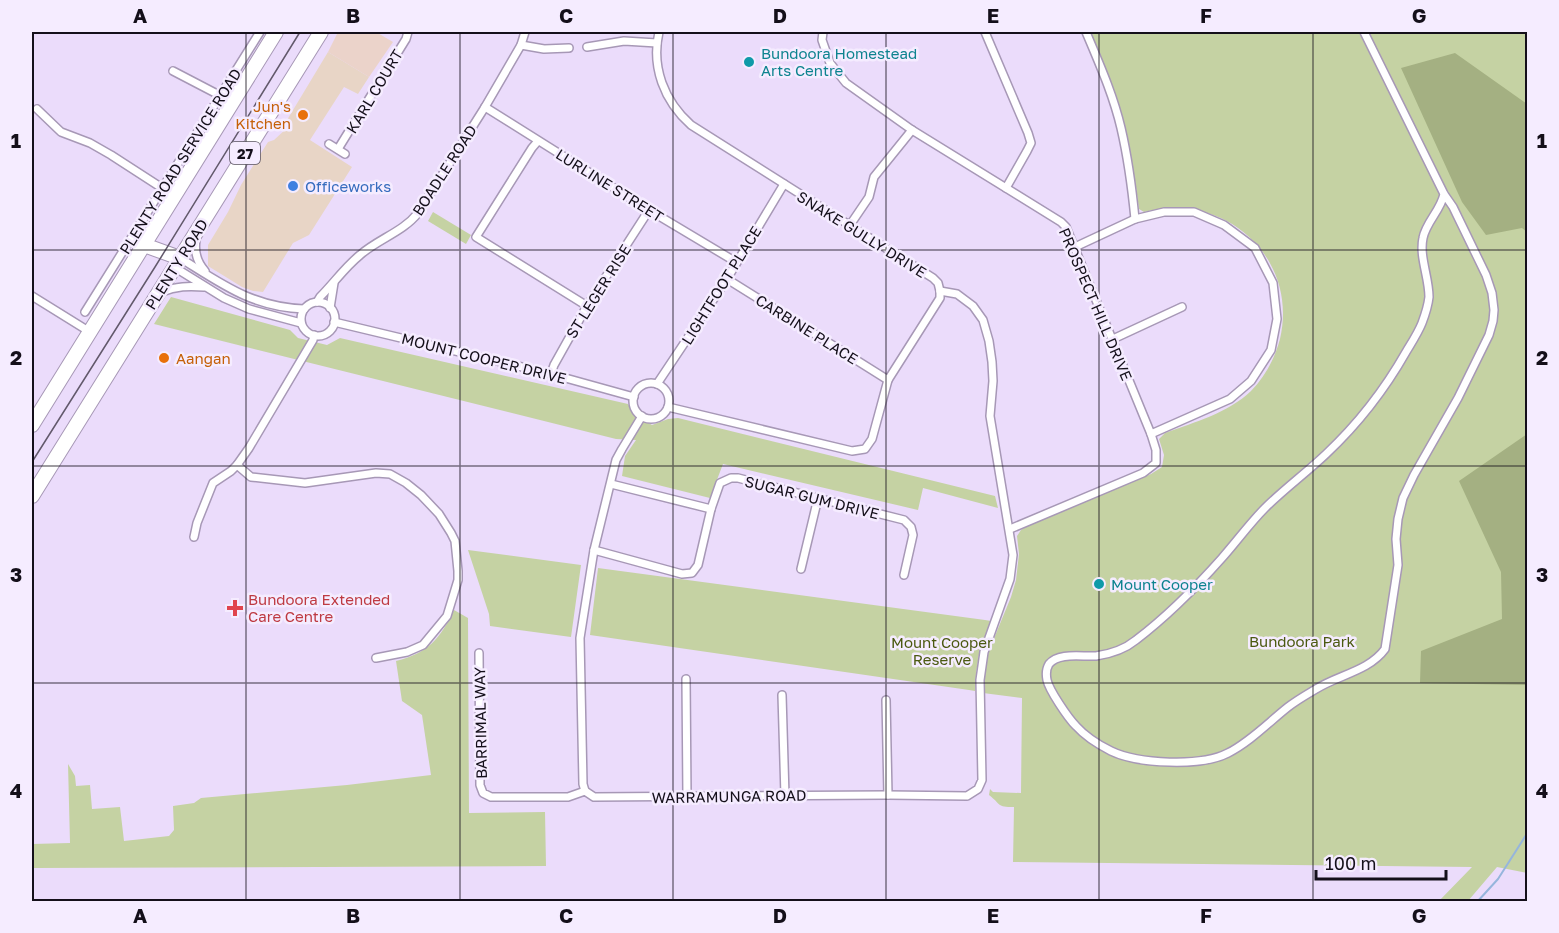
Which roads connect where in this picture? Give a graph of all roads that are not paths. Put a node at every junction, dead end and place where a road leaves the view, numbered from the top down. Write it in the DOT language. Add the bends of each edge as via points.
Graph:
graph roads {
  1 [pos="260,32"];
  2 [pos="276,32"];
  3 [pos="321,32"];
  4 [pos="408,32"];
  5 [pos="525,32"];
  6 [pos="659,32"];
  7 [pos="823,32"];
  8 [pos="985,32"];
  9 [pos="1086,32"];
  10 [pos="1364,32"];
  11 [pos="657,43"];
  12 [pos="521,45"];
  13 [pos="587,47"];
  14 [pos="569,48"];
  15 [pos="173,71"];
  16 [pos="221,96"];
  17 [pos="485,107"];
  18 [pos="37,109"];
  19 [pos="912,130"];
  20 [pos="538,141"];
  21 [pos="330,144"];
  22 [pos="338,150"];
  23 [pos="345,154"];
  24 [pos="784,184"];
  25 [pos="162,188"];
  26 [pos="1006,188"];
  27 [pos="1444,194"];
  28 [pos="649,210"];
  29 [pos="1135,219"];
  30 [pos="850,225"];
  31 [pos="199,228"];
  32 [pos="144,244"];
  33 [pos="1075,247"];
  34 [pos="736,262"];
  35 [pos="177,263"];
  36 [pos="208,276"];
  37 [pos="727,279"];
  38 [pos="334,284"];
  39 [pos="207,288"];
  40 [pos="99,290"];
  41 [pos="940,291"];
  42 [pos="157,294"];
  43 [pos="32,296"];
  44 [pos="317,302"];
  45 [pos="587,306"];
  46 [pos="1182,307"];
  47 [pos="330,308"];
  48 [pos="105,309"];
  49 [pos="304,309"];
  50 [pos="85,312"];
  51 [pos="301,322"];
  52 [pos="334,322"];
  53 [pos="90,332"];
  54 [pos="314,335"];
  55 [pos="1113,339"];
  56 [pos="551,374"];
  57 [pos="888,380"];
  58 [pos="657,384"];
  59 [pos="634,397"];
  60 [pos="668,407"];
  61 [pos="642,416"];
  62 [pos="32,425"];
  63 [pos="1151,434"];
  64 [pos="237,465"];
  65 [pos="611,484"];
  66 [pos="32,496"];
  67 [pos="818,498"];
  68 [pos="711,509"];
  69 [pos="1010,529"];
  70 [pos="194,537"];
  71 [pos="594,550"];
  72 [pos="801,569"];
  73 [pos="904,575"];
  74 [pos="479,653"];
  75 [pos="376,658"];
  76 [pos="686,679"];
  77 [pos="782,694"];
  78 [pos="886,700"];
  79 [pos="978,789"];
  80 [pos="585,791"];
  81 [pos="483,793"];
  82 [pos="888,795"];
  83 [pos="785,796"];
  84 [pos="687,797"];
  1 -- 16 [label="street, PLENTY ROAD SERVICE ROAD"];
  2 -- 32 [label="highway, 27"];
  3 -- 31 [label="highway, PLENTY ROAD / 27"];
  4 -- 22 [label="street, KARL COURT"];
  5 -- 12 [label="street, BOADLE ROAD"];
  6 -- 11 [label="street, SNAKE GULLY DRIVE"];
  7 -- 19 [label="street, PROSPECT HILL DRIVE" via="825,50 840,77"];
  8 -- 26 [label="street" via="1031,143"];
  9 -- 29 [label="street" via="1120,126"];
  10 -- 27 [label="street"];
  11 -- 13 [label="street" via="624,41"];
  11 -- 24 [label="street, SNAKE GULLY DRIVE" via="661,80 682,117"];
  12 -- 14 [label="street"];
  12 -- 17 [label="street, BOADLE ROAD"];
  15 -- 16 [label="street"];
  16 -- 25 [label="street, PLENTY ROAD SERVICE ROAD"];
  17 -- 20 [label="street, LURLINE STREET"];
  17 -- 38 [label="street, BOADLE ROAD" via="412,220 359,255"];
  18 -- 25 [label="street" via="62,132 90,143"];
  19 -- 26 [label="street, PROSPECT HILL DRIVE"];
  19 -- 30 [label="street" via="874,177 869,197"];
  20 -- 28 [label="street, LURLINE STREET"];
  20 -- 45 [label="street" via="476,237"];
  21 -- 22 [label="street"];
  22 -- 23 [label="street"];
  24 -- 30 [label="street, SNAKE GULLY DRIVE"];
  24 -- 34 [label="street, LIGHTFOOT PLACE"];
  25 -- 40 [label="street, PLENTY ROAD SERVICE ROAD"];
  26 -- 33 [label="street, PROSPECT HILL DRIVE" via="1061,222"];
  27 -- 27 [label="street" via="1486,275 1492,293 1493,321 1463,388 1403,498 1385,649 1371,663 1323,684 1291,704 1246,741 1217,758 1183,762 1136,759 1112,752 1076,726 1049,686 1049,664 1057,658 1111,653 1135,641 1212,568 1265,508 1351,429 1395,371 1420,327 1429,293 1423,234"];
  28 -- 34 [label="street, LURLINE STREET"];
  28 -- 45 [label="street, ST LEGER RISE"];
  29 -- 33 [label="street"];
  29 -- 63 [label="street" via="1164,212 1194,212 1224,225 1255,248 1273,283 1277,319 1271,350 1251,381 1230,399"];
  30 -- 41 [label="street, SNAKE GULLY DRIVE" via="933,278"];
  31 -- 35 [label="highway, PLENTY ROAD / 27"];
  31 -- 36 [label="street" via="196,255"];
  32 -- 35 [label="highway"];
  32 -- 48 [label="highway, 27"];
  33 -- 55 [label="street, PROSPECT HILL DRIVE"];
  34 -- 37 [label="street, LIGHTFOOT PLACE"];
  35 -- 36 [label="street"];
  35 -- 39 [label="street"];
  35 -- 42 [label="highway, PLENTY ROAD / 27"];
  36 -- 49 [label="street" via="251,300"];
  37 -- 57 [label="street, CARBINE PLACE"];
  37 -- 58 [label="street, LIGHTFOOT PLACE"];
  38 -- 44 [label="street, BOADLE ROAD"];
  38 -- 47 [label="street"];
  39 -- 42 [label="street" via="187,286"];
  39 -- 51 [label="street" via="249,309"];
  40 -- 48 [label="street"];
  40 -- 50 [label="street, PLENTY ROAD SERVICE ROAD"];
  41 -- 57 [label="street"];
  41 -- 69 [label="street, SNAKE GULLY DRIVE" via="957,294 983,320 992,362 990,416"];
  42 -- 66 [label="highway, PLENTY ROAD / 27"];
  43 -- 53 [label="street"];
  44 -- 47 [label="street"];
  44 -- 49 [label="street"];
  45 -- 56 [label="street, ST LEGER RISE"];
  46 -- 55 [label="street"];
  47 -- 52 [label="street"];
  48 -- 53 [label="highway, 27"];
  49 -- 51 [label="street"];
  51 -- 54 [label="street"];
  52 -- 54 [label="street" via="329,331"];
  52 -- 56 [label="street, MOUNT COOPER DRIVE"];
  53 -- 62 [label="highway, 27"];
  54 -- 64 [label="street"];
  55 -- 63 [label="street, PROSPECT HILL DRIVE"];
  56 -- 59 [label="street, MOUNT COOPER DRIVE"];
  57 -- 60 [label="street" via="872,439 865,449 852,451"];
  58 -- 59 [label="street" via="641,387"];
  58 -- 60 [label="street" via="668,396"];
  59 -- 61 [label="street"];
  60 -- 61 [label="street" via="657,418"];
  61 -- 65 [label="street" via="619,454"];
  63 -- 69 [label="street, PROSPECT HILL DRIVE" via="1156,463 1143,473"];
  64 -- 70 [label="street" via="213,483"];
  64 -- 75 [label="street" via="251,477 304,483 390,474 421,495 439,514 451,532 459,571 447,616 423,645"];
  65 -- 68 [label="street"];
  65 -- 71 [label="street"];
  67 -- 68 [label="street, SUGAR GUM DRIVE" via="730,478 720,483"];
  67 -- 72 [label="street"];
  67 -- 73 [label="street, SUGAR GUM DRIVE" via="907,521 913,535"];
  68 -- 71 [label="street, SUGAR GUM DRIVE" via="698,566 692,573 681,574"];
  69 -- 79 [label="street, SNAKE GULLY DRIVE" via="1010,579 984,652 980,680 982,780"];
  71 -- 80 [label="street" via="580,638"];
  74 -- 81 [label="street, BARRIMAL WAY"];
  76 -- 84 [label="street"];
  77 -- 83 [label="street"];
  78 -- 82 [label="street"];
  79 -- 82 [label="street, WARRAMUNGA ROAD" via="967,795"];
  80 -- 81 [label="street, WARRAMUNGA ROAD" via="568,798 491,797"];
  80 -- 84 [label="street, WARRAMUNGA ROAD" via="594,797"];
  82 -- 83 [label="street, WARRAMUNGA ROAD"];
  83 -- 84 [label="street, WARRAMUNGA ROAD"];
}
